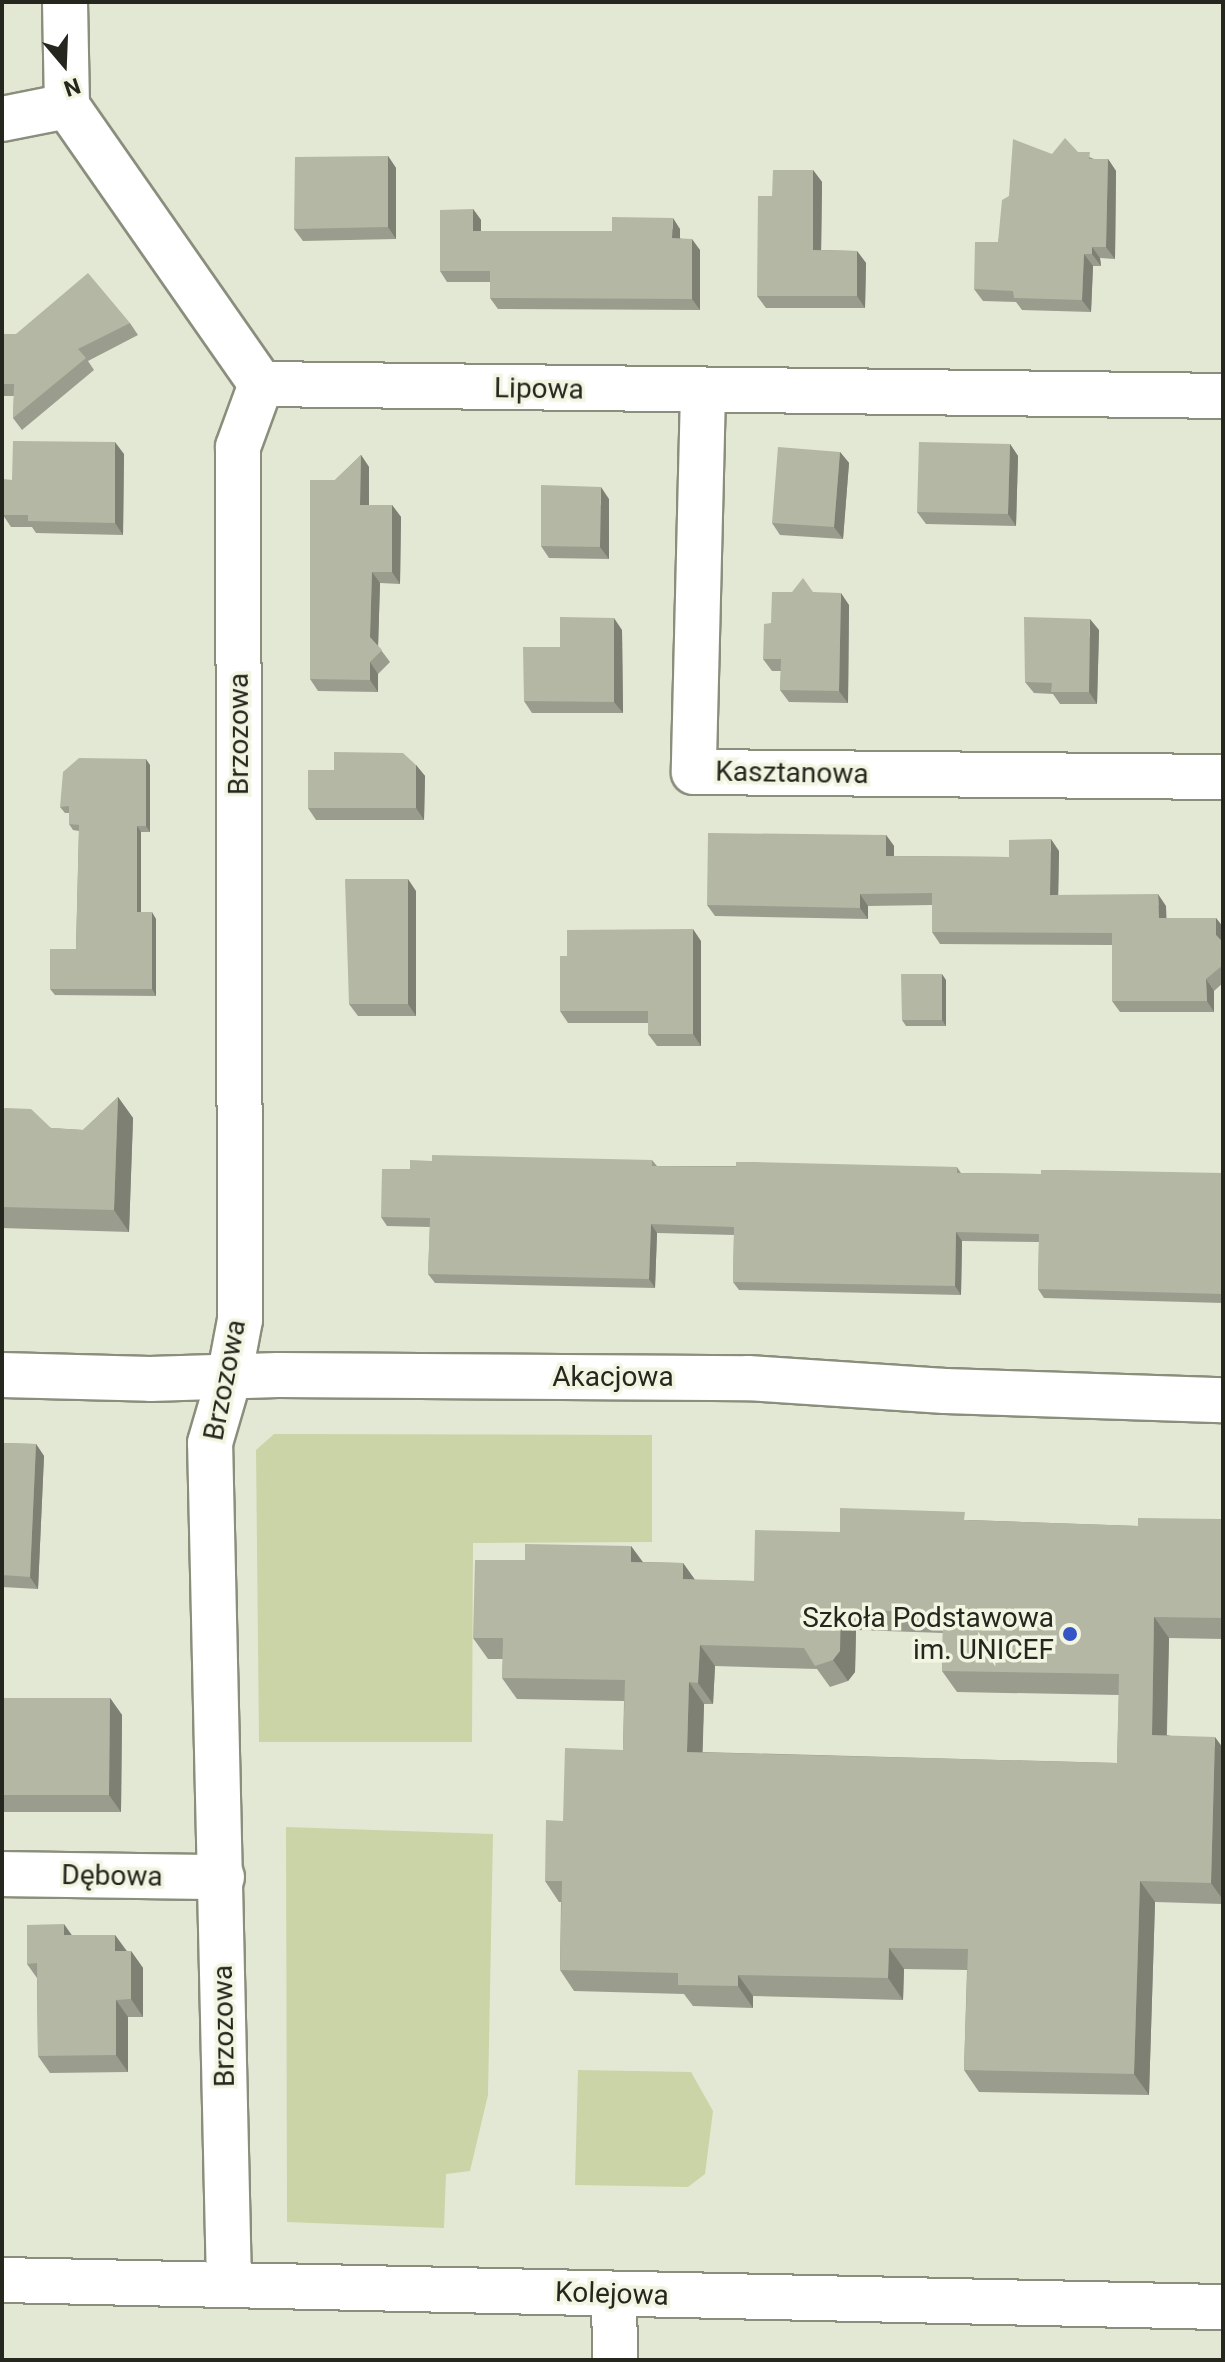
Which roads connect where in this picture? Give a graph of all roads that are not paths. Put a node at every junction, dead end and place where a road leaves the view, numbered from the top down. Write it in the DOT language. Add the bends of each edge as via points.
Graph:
graph roads {
  1 [pos="65,2"];
  2 [pos="67,106"];
  3 [pos="2,119"];
  4 [pos="261,384"];
  5 [pos="703,392"];
  6 [pos="1223,396"];
  7 [pos="1223,777"];
  8 [pos="2,1375"];
  9 [pos="229,1378"];
  10 [pos="1223,1400"];
  11 [pos="2,1874"];
  12 [pos="222,1877"];
  13 [pos="2,2280"];
  14 [pos="229,2284"];
  15 [pos="614,2294"];
  16 [pos="1223,2307"];
  17 [pos="615,2360"];
  1 -- 2 [label="street"];
  2 -- 3 [label="street"];
  2 -- 4 [label="street"];
  4 -- 5 [label="street, Lipowa"];
  4 -- 9 [label="street, Brzozowa" via="238,447 240,1320"];
  5 -- 6 [label="street, Lipowa"];
  5 -- 7 [label="street, Kasztanowa" via="694,772"];
  8 -- 9 [label="street, Akacjowa"];
  9 -- 10 [label="street, Akacjowa" via="748,1378"];
  9 -- 12 [label="street, Brzozowa" via="210,1443"];
  11 -- 12 [label="street, Dębowa"];
  12 -- 14 [label="street, Brzozowa"];
  13 -- 14 [label="street, Kolejowa"];
  14 -- 15 [label="street, Kolejowa"];
  15 -- 16 [label="street, Kolejowa"];
  15 -- 17 [label="street"];
}
